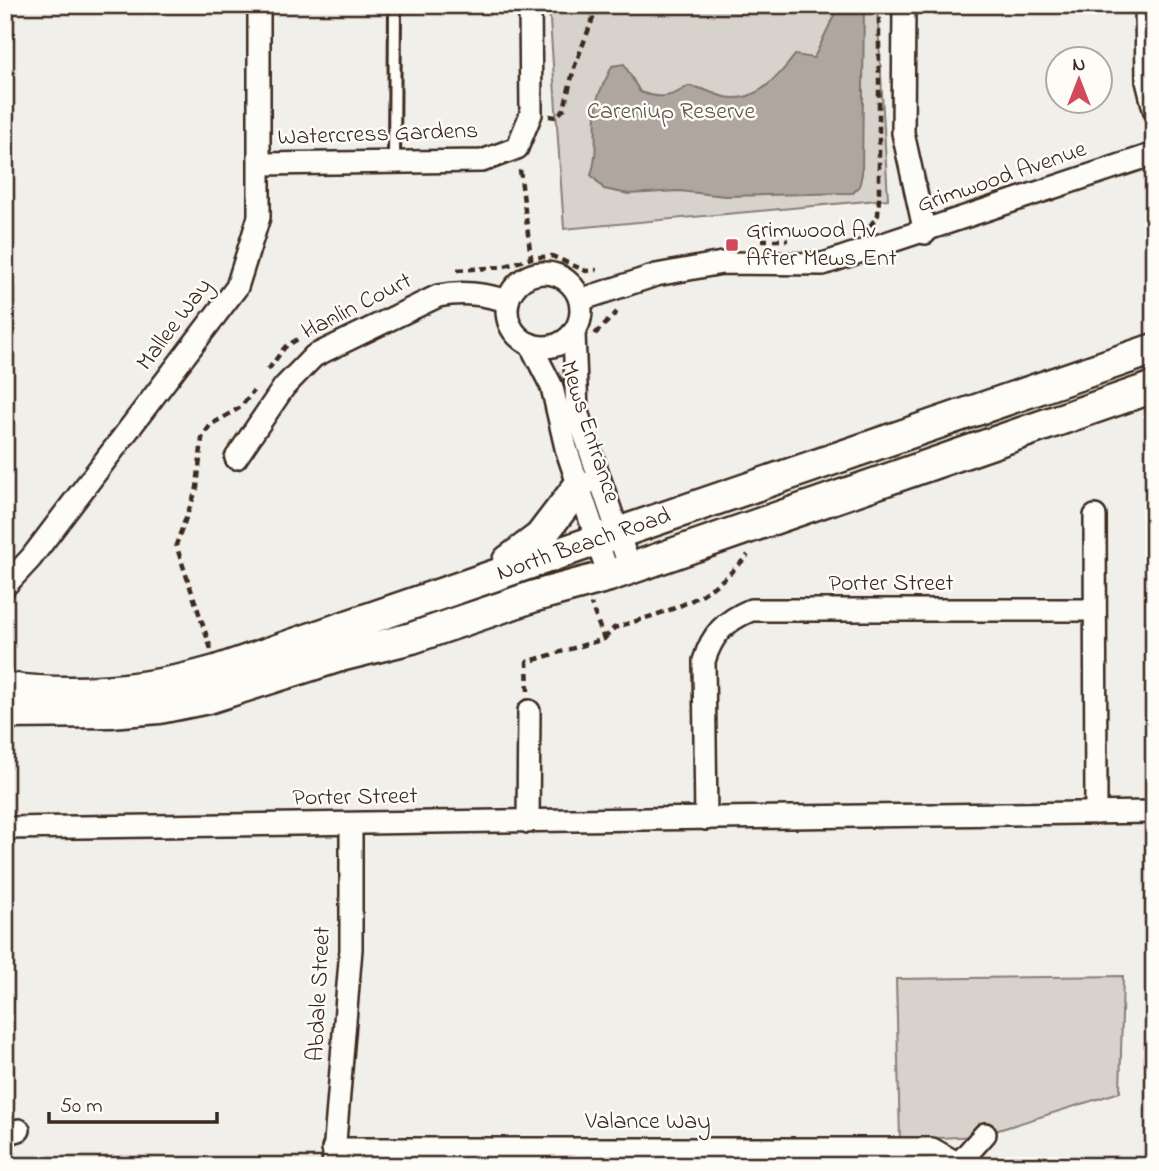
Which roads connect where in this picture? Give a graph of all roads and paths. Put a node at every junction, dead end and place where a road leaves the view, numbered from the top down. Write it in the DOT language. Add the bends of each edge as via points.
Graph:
graph roads {
  1 [pos="259,5"];
  2 [pos="395,5"];
  3 [pos="530,5"];
  4 [pos="598,5"];
  5 [pos="879,5"];
  6 [pos="904,5"];
  7 [pos="1146,5"];
  8 [pos="1154,109"];
  9 [pos="531,114"];
  10 [pos="517,148"];
  11 [pos="1154,154"];
  12 [pos="394,162"];
  13 [pos="261,164"];
  14 [pos="860,232"];
  15 [pos="925,233"];
  16 [pos="750,240"];
  17 [pos="800,241"];
  18 [pos="621,287"];
  19 [pos="580,300"];
  20 [pos="508,301"];
  21 [pos="583,335"];
  22 [pos="530,344"];
  23 [pos="1154,349"];
  24 [pos="1152,389"];
  25 [pos="236,458"];
  26 [pos="579,486"];
  27 [pos="1095,516"];
  28 [pos="607,535"];
  29 [pos="755,547"];
  30 [pos="482,579"];
  31 [pos="609,580"];
  32 [pos="5,586"];
  33 [pos="1094,610"];
  34 [pos="604,639"];
  35 [pos="5,688"];
  36 [pos="529,711"];
  37 [pos="5,713"];
  38 [pos="1154,812"];
  39 [pos="1096,813"];
  40 [pos="706,819"];
  41 [pos="528,822"];
  42 [pos="351,825"];
  43 [pos="5,828"];
  44 [pos="985,1134"];
  45 [pos="646,1157"];
  46 [pos="333,1158"];
  47 [pos="961,1164"];
  1 -- 13 [label="street, Mallee Way"];
  2 -- 12 [label="lane"];
  3 -- 9 [label="street"];
  4 -- 9 [label="path" via="564,110 556,117"];
  5 -- 14 [label="path" via="878,215"];
  6 -- 15 [label="street" via="903,133"];
  7 -- 8 [label="street" via="1147,81"];
  9 -- 10 [label="street"];
  10 -- 12 [label="street, Watercress Gardens" via="482,161"];
  10 -- 18 [label="path" via="531,258 552,256 586,271 617,267"];
  11 -- 15 [label="street, Grimwood Avenue"];
  12 -- 13 [label="street, Watercress Gardens"];
  13 -- 32 [label="street, Mallee Way" via="259,217 237,287"];
  15 -- 18 [label="street, Grimwood Avenue" via="822,264 722,263 656,275"];
  16 -- 17 [label="path"];
  18 -- 19 [label="street, Grimwood Avenue"];
  18 -- 21 [label="path" via="618,312"];
  19 -- 20 [label="street" via="566,280 543,272 521,281"];
  19 -- 21 [label="street"];
  20 -- 22 [label="street" via="513,331"];
  20 -- 25 [label="street, Hanlin Court" via="457,292 438,296 314,356 284,387"];
  21 -- 22 [label="street" via="554,346"];
  21 -- 28 [label="street, Mews Entrance" via="577,412"];
  22 -- 26 [label="street, Mews Entrance" via="552,387"];
  23 -- 28 [label="main road, North Beach Road"];
  24 -- 31 [label="main road, North Beach Road"];
  26 -- 28 [label="street, Mews Entrance"];
  26 -- 30 [label="main road" via="540,537"];
  27 -- 33 [label="street"];
  28 -- 30 [label="main road, North Beach Road"];
  28 -- 31 [label="street, Mews Entrance"];
  29 -- 34 [label="path" via="704,596 614,628"];
  30 -- 35 [label="main road, North Beach Road" via="169,684 38,693"];
  31 -- 34 [label="path"];
  31 -- 37 [label="main road, North Beach Road" via="535,596 208,698 110,712"];
  33 -- 39 [label="street"];
  33 -- 40 [label="street, Porter Street" via="751,610 731,619 710,640 704,661"];
  34 -- 36 [label="path" via="527,662"];
  36 -- 41 [label="street"];
  38 -- 39 [label="street, Porter Street"];
  39 -- 40 [label="street, Porter Street"];
  40 -- 41 [label="street, Porter Street"];
  41 -- 42 [label="street, Porter Street"];
  42 -- 43 [label="street, Porter Street"];
  42 -- 46 [label="street, Abdale Street" via="351,950"];
  44 -- 47 [label="street, Valance Way"];
  45 -- 46 [label="street, Valance Way"];
  45 -- 47 [label="street, Valance Way" via="932,1149"];
}
